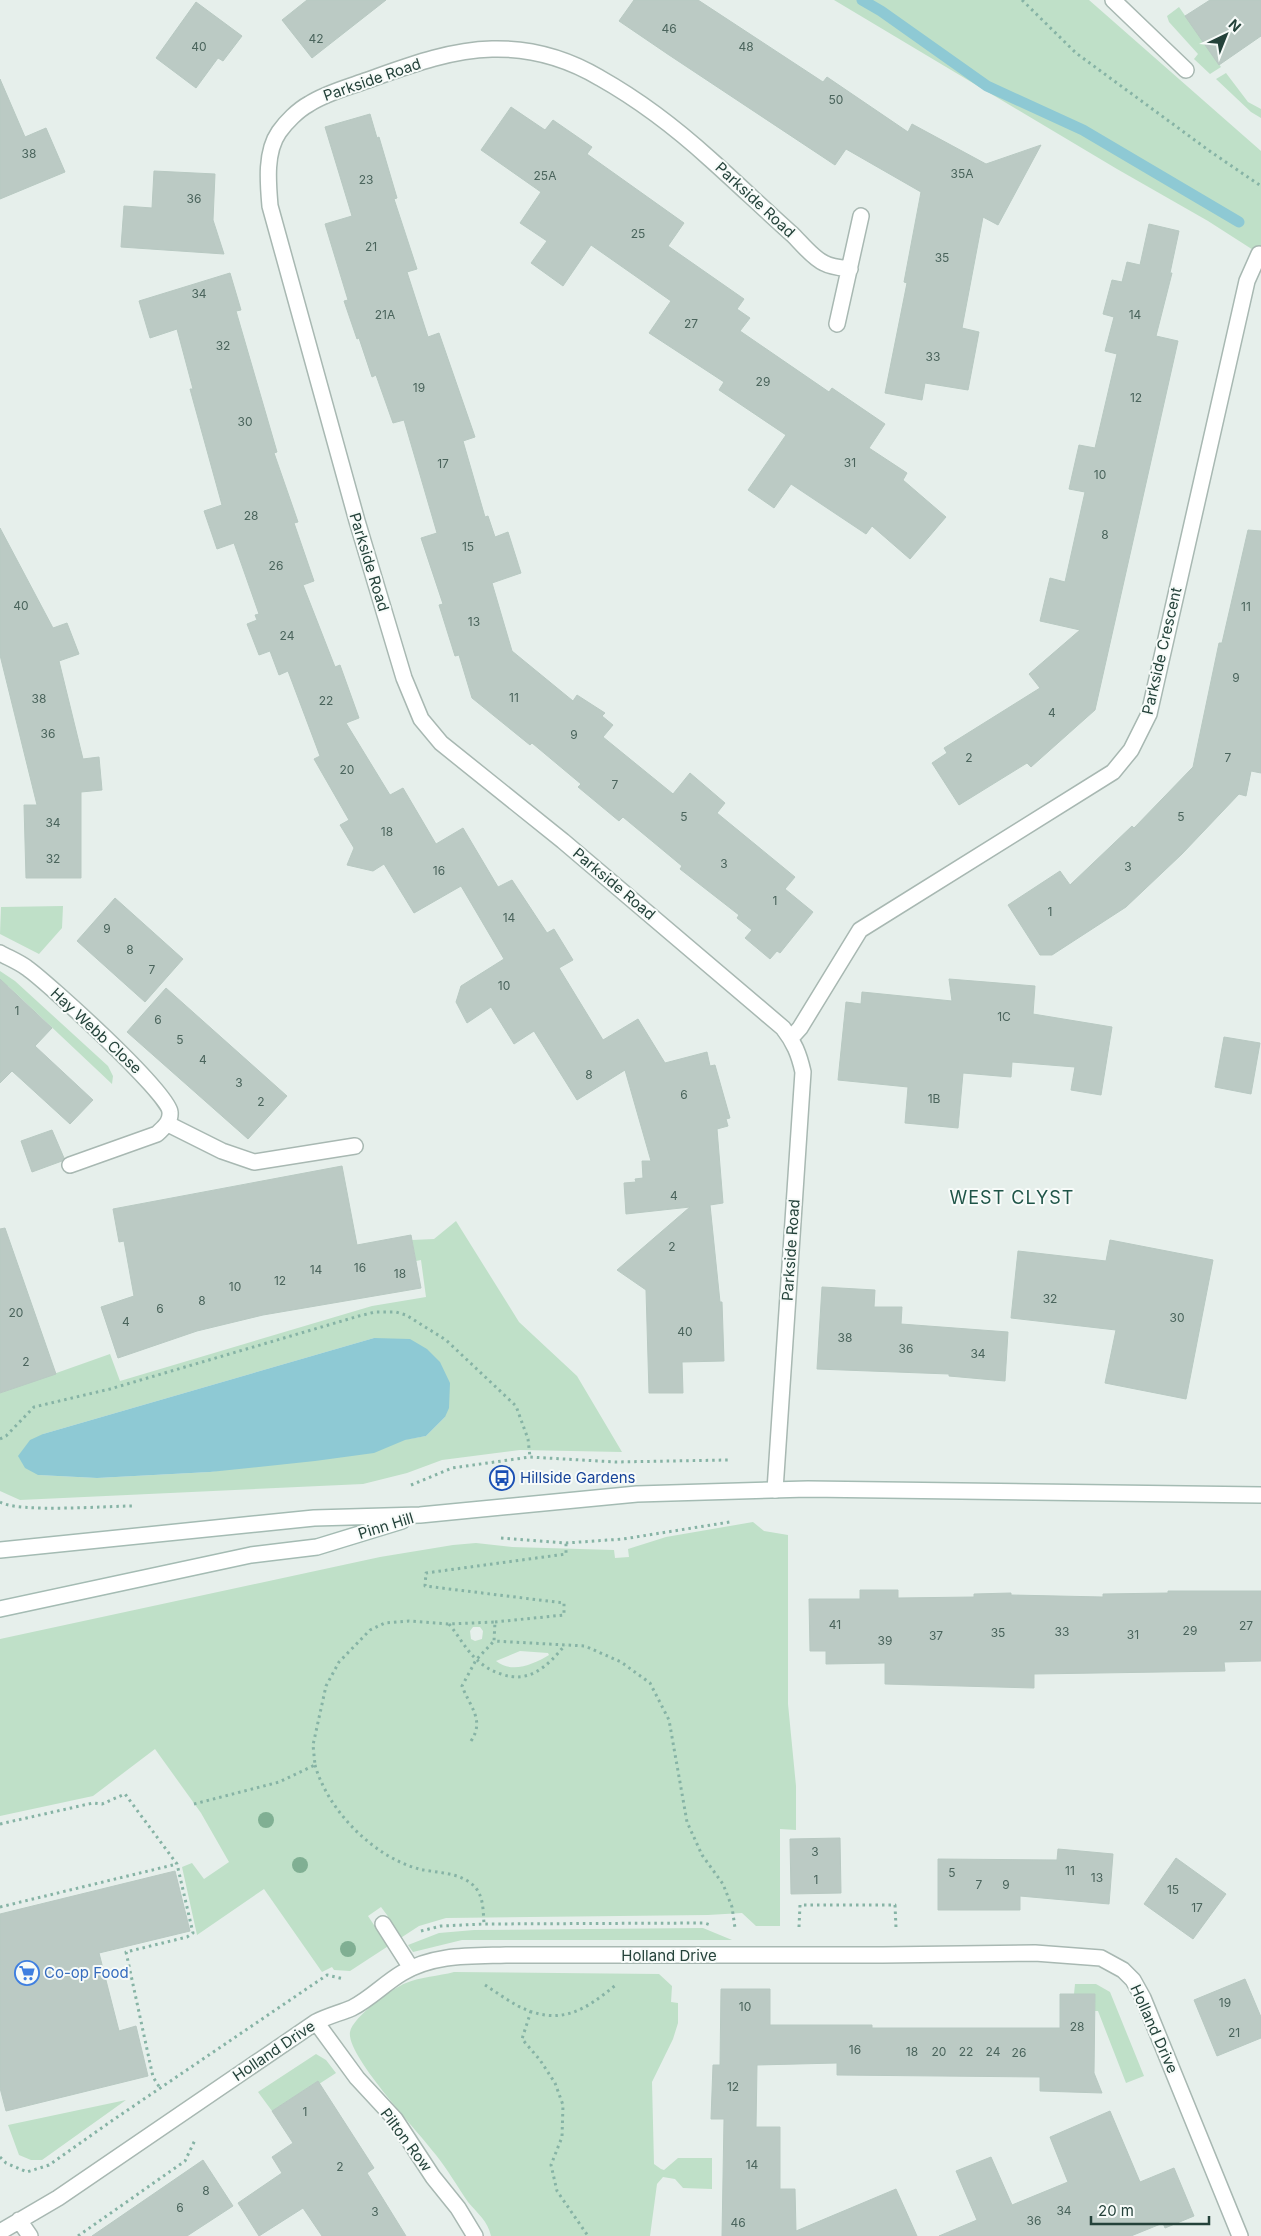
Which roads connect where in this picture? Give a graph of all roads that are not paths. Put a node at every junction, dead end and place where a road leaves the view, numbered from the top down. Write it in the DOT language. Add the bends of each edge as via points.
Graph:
graph roads {
  1 [pos="1122,3"];
  2 [pos="1186,70"];
  3 [pos="862,216"];
  4 [pos="1260,254"];
  5 [pos="850,270"];
  6 [pos="837,324"];
  7 [pos="0,953"];
  8 [pos="791,1038"];
  9 [pos="168,1124"];
  10 [pos="355,1146"];
  11 [pos="70,1165"];
  12 [pos="776,1490"];
  13 [pos="1261,1495"];
  14 [pos="420,1515"];
  15 [pos="0,1550"];
  16 [pos="0,1609"];
  17 [pos="382,1924"];
  18 [pos="411,1968"];
  19 [pos="316,2022"];
  20 [pos="19,2220"];
  21 [pos="0,2232"];
  22 [pos="30,2236"];
  23 [pos="475,2236"];
  24 [pos="1240,2236"];
  1 -- 2 [label="street"];
  3 -- 5 [label="street"];
  4 -- 8 [label="street, Parkside Crescent" via="1247,280 1149,714 1131,750 1113,772 860,930"];
  5 -- 6 [label="street"];
  5 -- 8 [label="street, Parkside Road" via="824,263 708,157 654,114 600,78 545,55 520,50 467,51 436,57 381,75 308,104 282,128 272,146 268,174 270,206 357,521 404,678 421,719 441,744 563,841"];
  7 -- 9 [label="street, Hay Webb Close" via="27,968 152,1083 166,1100 170,1111"];
  8 -- 12 [label="street, Parkside Road" via="803,1072"];
  9 -- 10 [label="street" via="222,1151 254,1162"];
  9 -- 11 [label="street" via="157,1134"];
  12 -- 13 [label="street"];
  12 -- 14 [label="street" via="637,1494"];
  14 -- 15 [label="street, Pinn Hill" via="314,1518"];
  14 -- 16 [label="street, Pinn Hill" via="317,1547 251,1555"];
  17 -- 18 [label="street"];
  18 -- 19 [label="street, Holland Drive" via="352,2008"];
  18 -- 24 [label="street, Holland Drive" via="449,1957 486,1956 1035,1953 1101,1958 1123,1970 1143,1998"];
  19 -- 20 [label="street, Holland Drive" via="58,2198"];
  19 -- 23 [label="street, Pilton Row" via="357,2078 394,2119"];
  20 -- 21 [label="street, Holland Drive"];
  20 -- 22 [label="street"];
}
